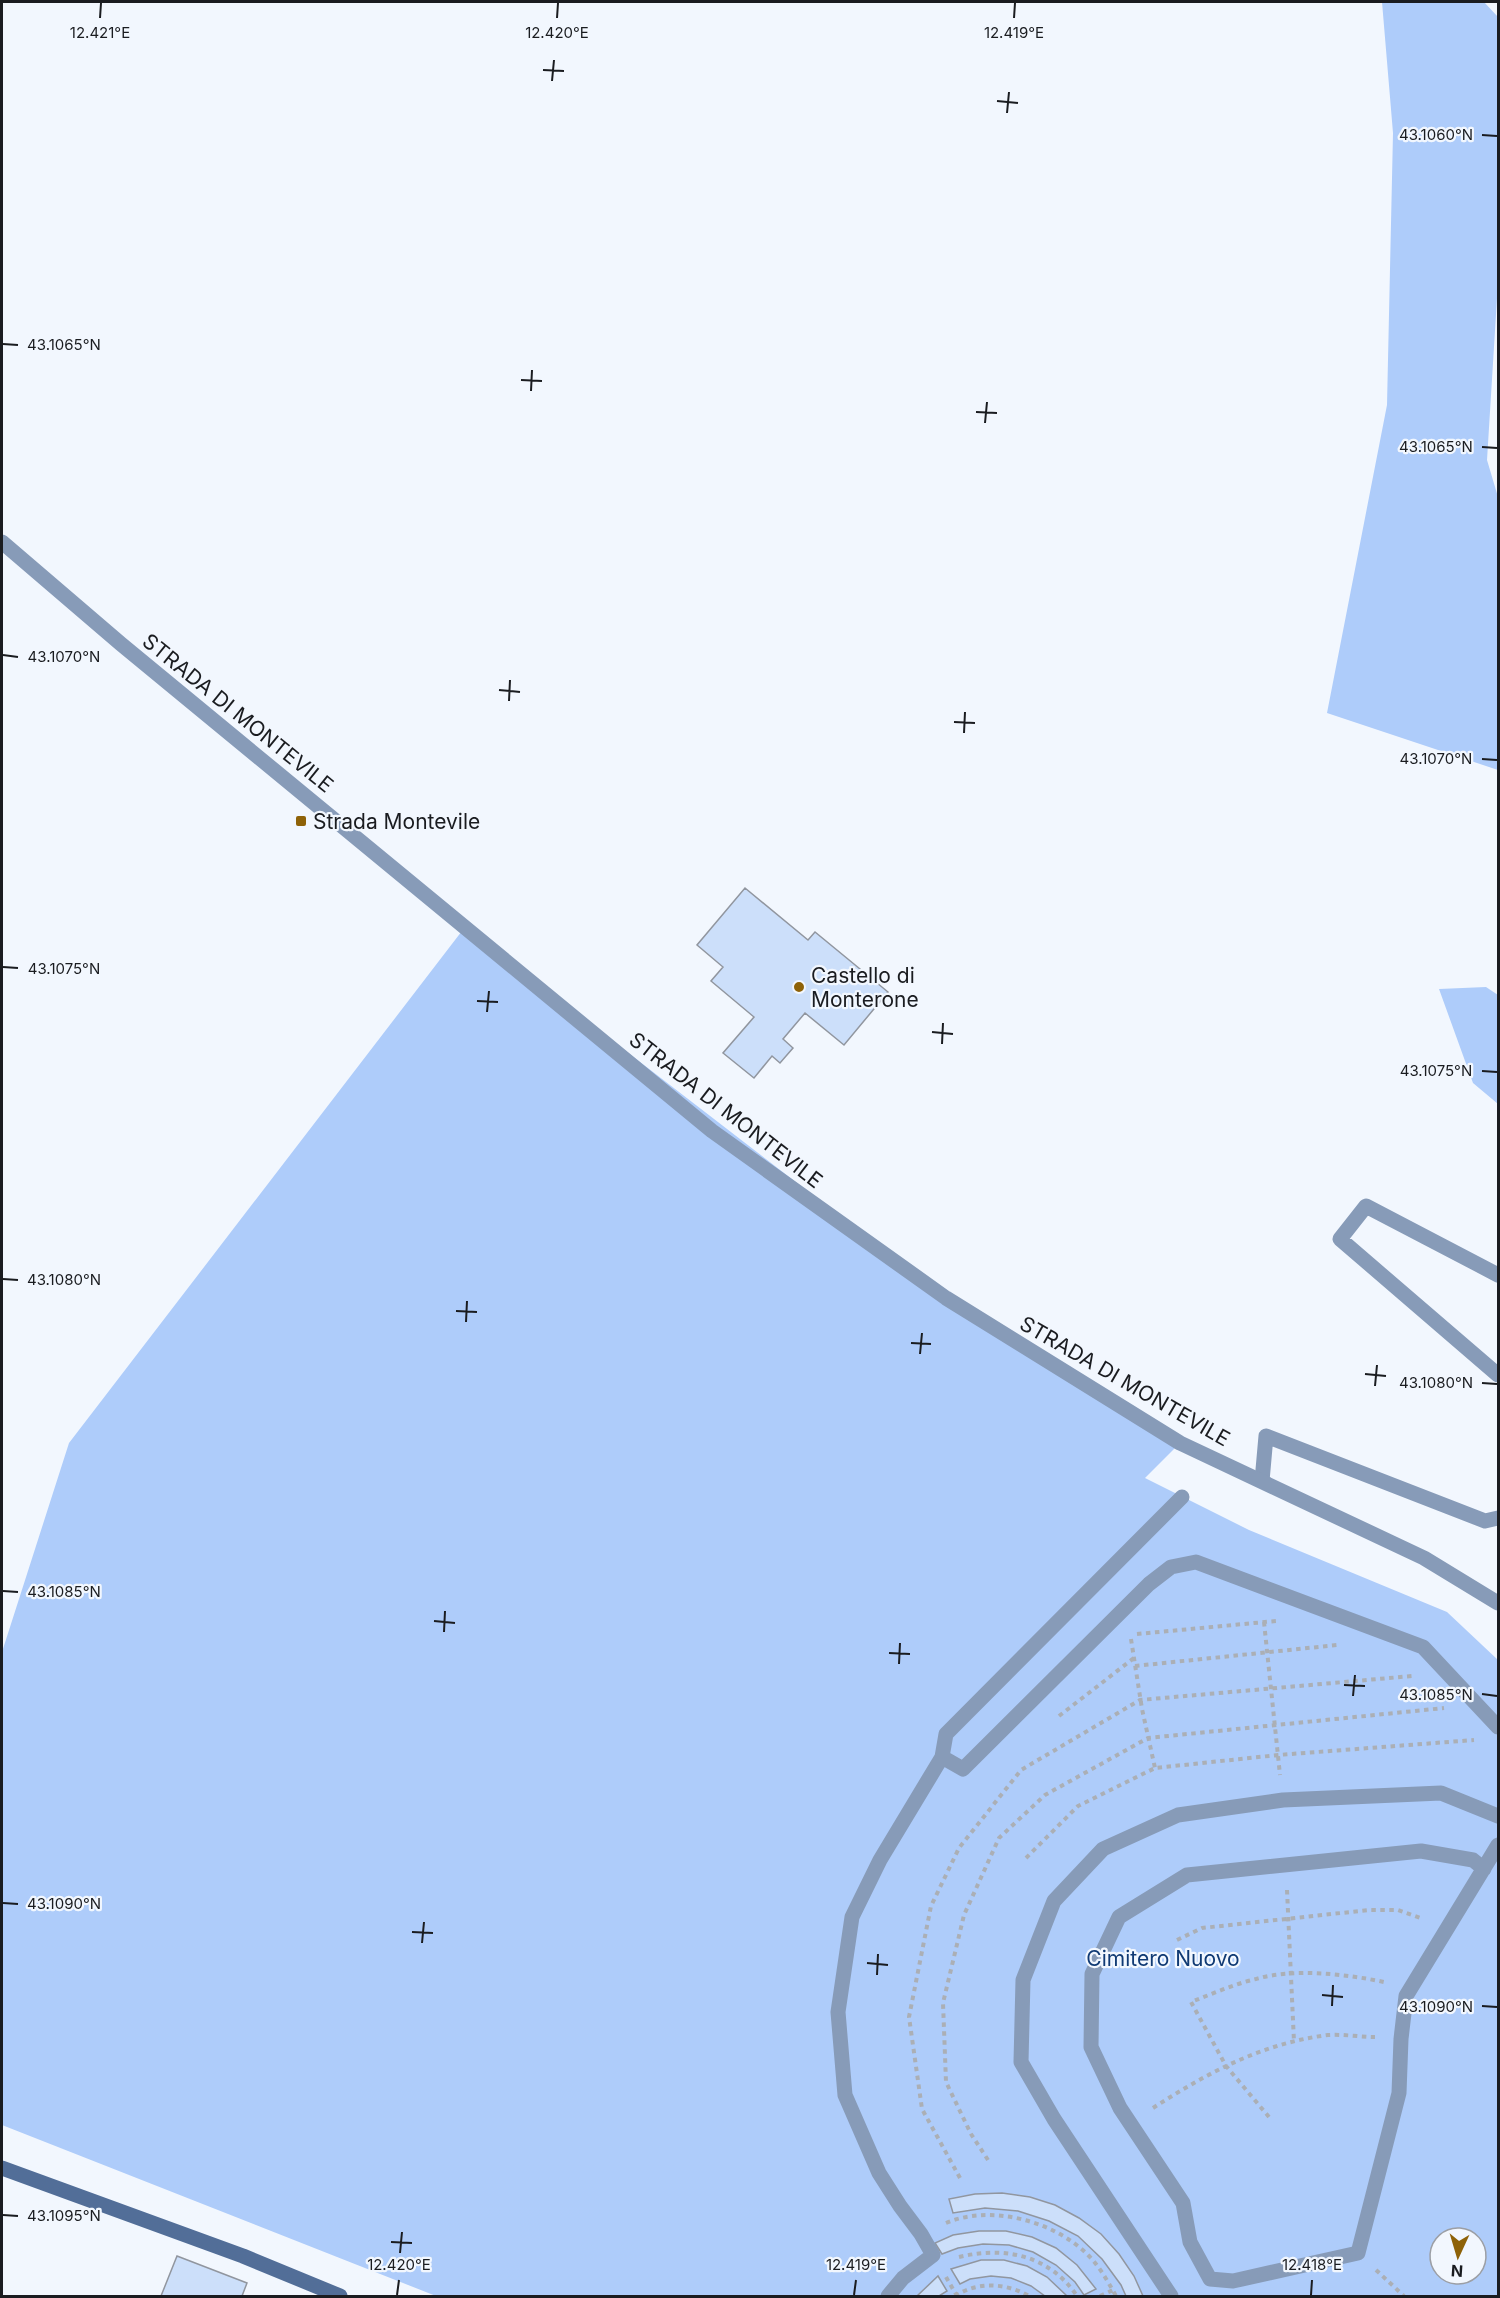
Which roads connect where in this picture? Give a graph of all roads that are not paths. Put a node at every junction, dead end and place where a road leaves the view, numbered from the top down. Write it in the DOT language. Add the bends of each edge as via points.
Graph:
graph roads {
  1 [pos="2,542"];
  2 [pos="1498,1275"];
  3 [pos="1498,1375"];
  4 [pos="1262,1481"];
  5 [pos="1182,1497"];
  6 [pos="1498,1518"];
  7 [pos="1498,1603"];
  8 [pos="1498,1727"];
  9 [pos="942,1757"];
  10 [pos="1498,1816"];
  11 [pos="1498,1845"];
  12 [pos="1484,1869"];
  13 [pos="2,2168"];
  14 [pos="340,2296"];
  15 [pos="888,2296"];
  16 [pos="1171,2296"];
  1 -- 4 [label="street, STRADA DI MONTEVILE" via="712,1131 946,1298 1180,1443"];
  2 -- 3 [label="street" via="1366,1206 1340,1239"];
  4 -- 6 [label="street" via="1266,1436 1485,1521"];
  4 -- 7 [label="street, STRADA DI MONTEVILE" via="1424,1558"];
  5 -- 9 [label="street" via="946,1734"];
  8 -- 9 [label="street" via="1423,1647 1196,1562 1171,1567 1149,1584 963,1769"];
  9 -- 15 [label="street" via="880,1860 852,1917 838,2012 845,2095 879,2172 933,2255 903,2278"];
  10 -- 16 [label="street" via="1441,1793 1282,1800 1178,1815 1103,1849 1054,1901 1023,1980 1021,2062"];
  11 -- 12 [label="street"];
  12 -- 12 [label="street" via="1406,1996 1399,2093 1358,2253 1233,2281 1210,2278 1190,2242 1183,2203 1120,2108 1091,2047 1092,1974 1119,1917 1187,1875 1421,1851 1473,1860"];
  13 -- 14 [label="street" via="243,2256"];
}
